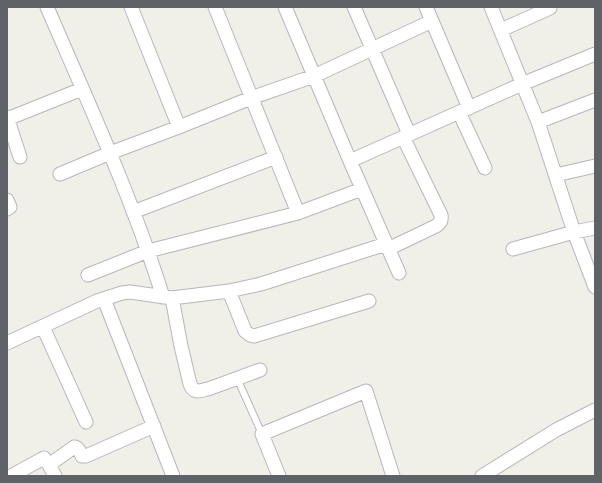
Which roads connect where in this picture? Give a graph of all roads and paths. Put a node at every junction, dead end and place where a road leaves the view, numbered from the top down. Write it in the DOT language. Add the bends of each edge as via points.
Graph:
graph roads {
  1 [pos="47,7"];
  2 [pos="131,7"];
  3 [pos="216,7"];
  4 [pos="285,7"];
  5 [pos="354,7"];
  6 [pos="426,7"];
  7 [pos="491,7"];
  8 [pos="550,8"];
  9 [pos="432,21"];
  10 [pos="501,30"];
  11 [pos="372,49"];
  12 [pos="595,54"];
  13 [pos="314,76"];
  14 [pos="522,84"];
  15 [pos="82,89"];
  16 [pos="251,98"];
  17 [pos="595,100"];
  18 [pos="464,110"];
  19 [pos="7,119"];
  20 [pos="538,122"];
  21 [pos="179,127"];
  22 [pos="406,135"];
  23 [pos="110,153"];
  24 [pos="20,156"];
  25 [pos="276,158"];
  26 [pos="350,161"];
  27 [pos="595,166"];
  28 [pos="485,168"];
  29 [pos="60,174"];
  30 [pos="556,176"];
  31 [pos="362,189"];
  32 [pos="7,200"];
  33 [pos="7,209"];
  34 [pos="133,212"];
  35 [pos="298,213"];
  36 [pos="595,228"];
  37 [pos="574,232"];
  38 [pos="387,246"];
  39 [pos="513,249"];
  40 [pos="148,251"];
  41 [pos="399,273"];
  42 [pos="88,275"];
  43 [pos="595,287"];
  44 [pos="229,291"];
  45 [pos="168,297"];
  46 [pos="104,299"];
  47 [pos="369,301"];
  48 [pos="43,327"];
  49 [pos="7,343"];
  50 [pos="260,370"];
  51 [pos="237,378"];
  52 [pos="595,410"];
  53 [pos="86,422"];
  54 [pos="154,426"];
  55 [pos="262,434"];
  56 [pos="52,470"];
  57 [pos="11,476"];
  58 [pos="173,476"];
  59 [pos="279,476"];
  60 [pos="393,476"];
  61 [pos="482,476"];
  1 -- 15 [label="street"];
  2 -- 21 [label="street"];
  3 -- 16 [label="street"];
  4 -- 13 [label="street"];
  5 -- 11 [label="street"];
  6 -- 9 [label="street"];
  7 -- 10 [label="street"];
  8 -- 10 [label="street"];
  9 -- 11 [label="street"];
  9 -- 18 [label="street"];
  10 -- 14 [label="street"];
  11 -- 13 [label="street"];
  11 -- 22 [label="street"];
  12 -- 14 [label="street"];
  13 -- 16 [label="street"];
  13 -- 26 [label="street"];
  14 -- 18 [label="street"];
  14 -- 20 [label="street"];
  15 -- 19 [label="street"];
  15 -- 23 [label="street"];
  16 -- 21 [label="street"];
  16 -- 25 [label="street"];
  17 -- 20 [label="street"];
  18 -- 22 [label="street"];
  18 -- 28 [label="street"];
  19 -- 24 [label="street"];
  20 -- 30 [label="street"];
  21 -- 23 [label="street"];
  22 -- 26 [label="street"];
  22 -- 38 [label="street" via="441,219 436,226"];
  23 -- 29 [label="street"];
  23 -- 34 [label="street"];
  25 -- 34 [label="street"];
  25 -- 35 [label="street"];
  26 -- 31 [label="street"];
  27 -- 30 [label="street"];
  30 -- 37 [label="street"];
  31 -- 35 [label="street"];
  31 -- 38 [label="street"];
  32 -- 33 [label="street" via="10,207"];
  34 -- 40 [label="street"];
  35 -- 40 [label="street"];
  36 -- 37 [label="street"];
  37 -- 39 [label="street"];
  37 -- 43 [label="street"];
  38 -- 41 [label="street"];
  38 -- 44 [label="street" via="261,284"];
  40 -- 42 [label="street"];
  40 -- 45 [label="street"];
  44 -- 45 [label="street"];
  44 -- 47 [label="street" via="245,331 254,336"];
  45 -- 46 [label="street" via="130,292"];
  45 -- 51 [label="street" via="192,389 208,389"];
  46 -- 48 [label="street"];
  46 -- 54 [label="street"];
  48 -- 49 [label="street"];
  48 -- 53 [label="street"];
  50 -- 51 [label="street"];
  51 -- 55 [label="lane"];
  52 -- 61 [label="street" via="556,430"];
  54 -- 56 [label="street" via="86,456 82,456 74,447"];
  54 -- 58 [label="street"];
  55 -- 59 [label="street"];
  55 -- 60 [label="street" via="366,392"];
  56 -- 57 [label="street" via="44,458"];
}
